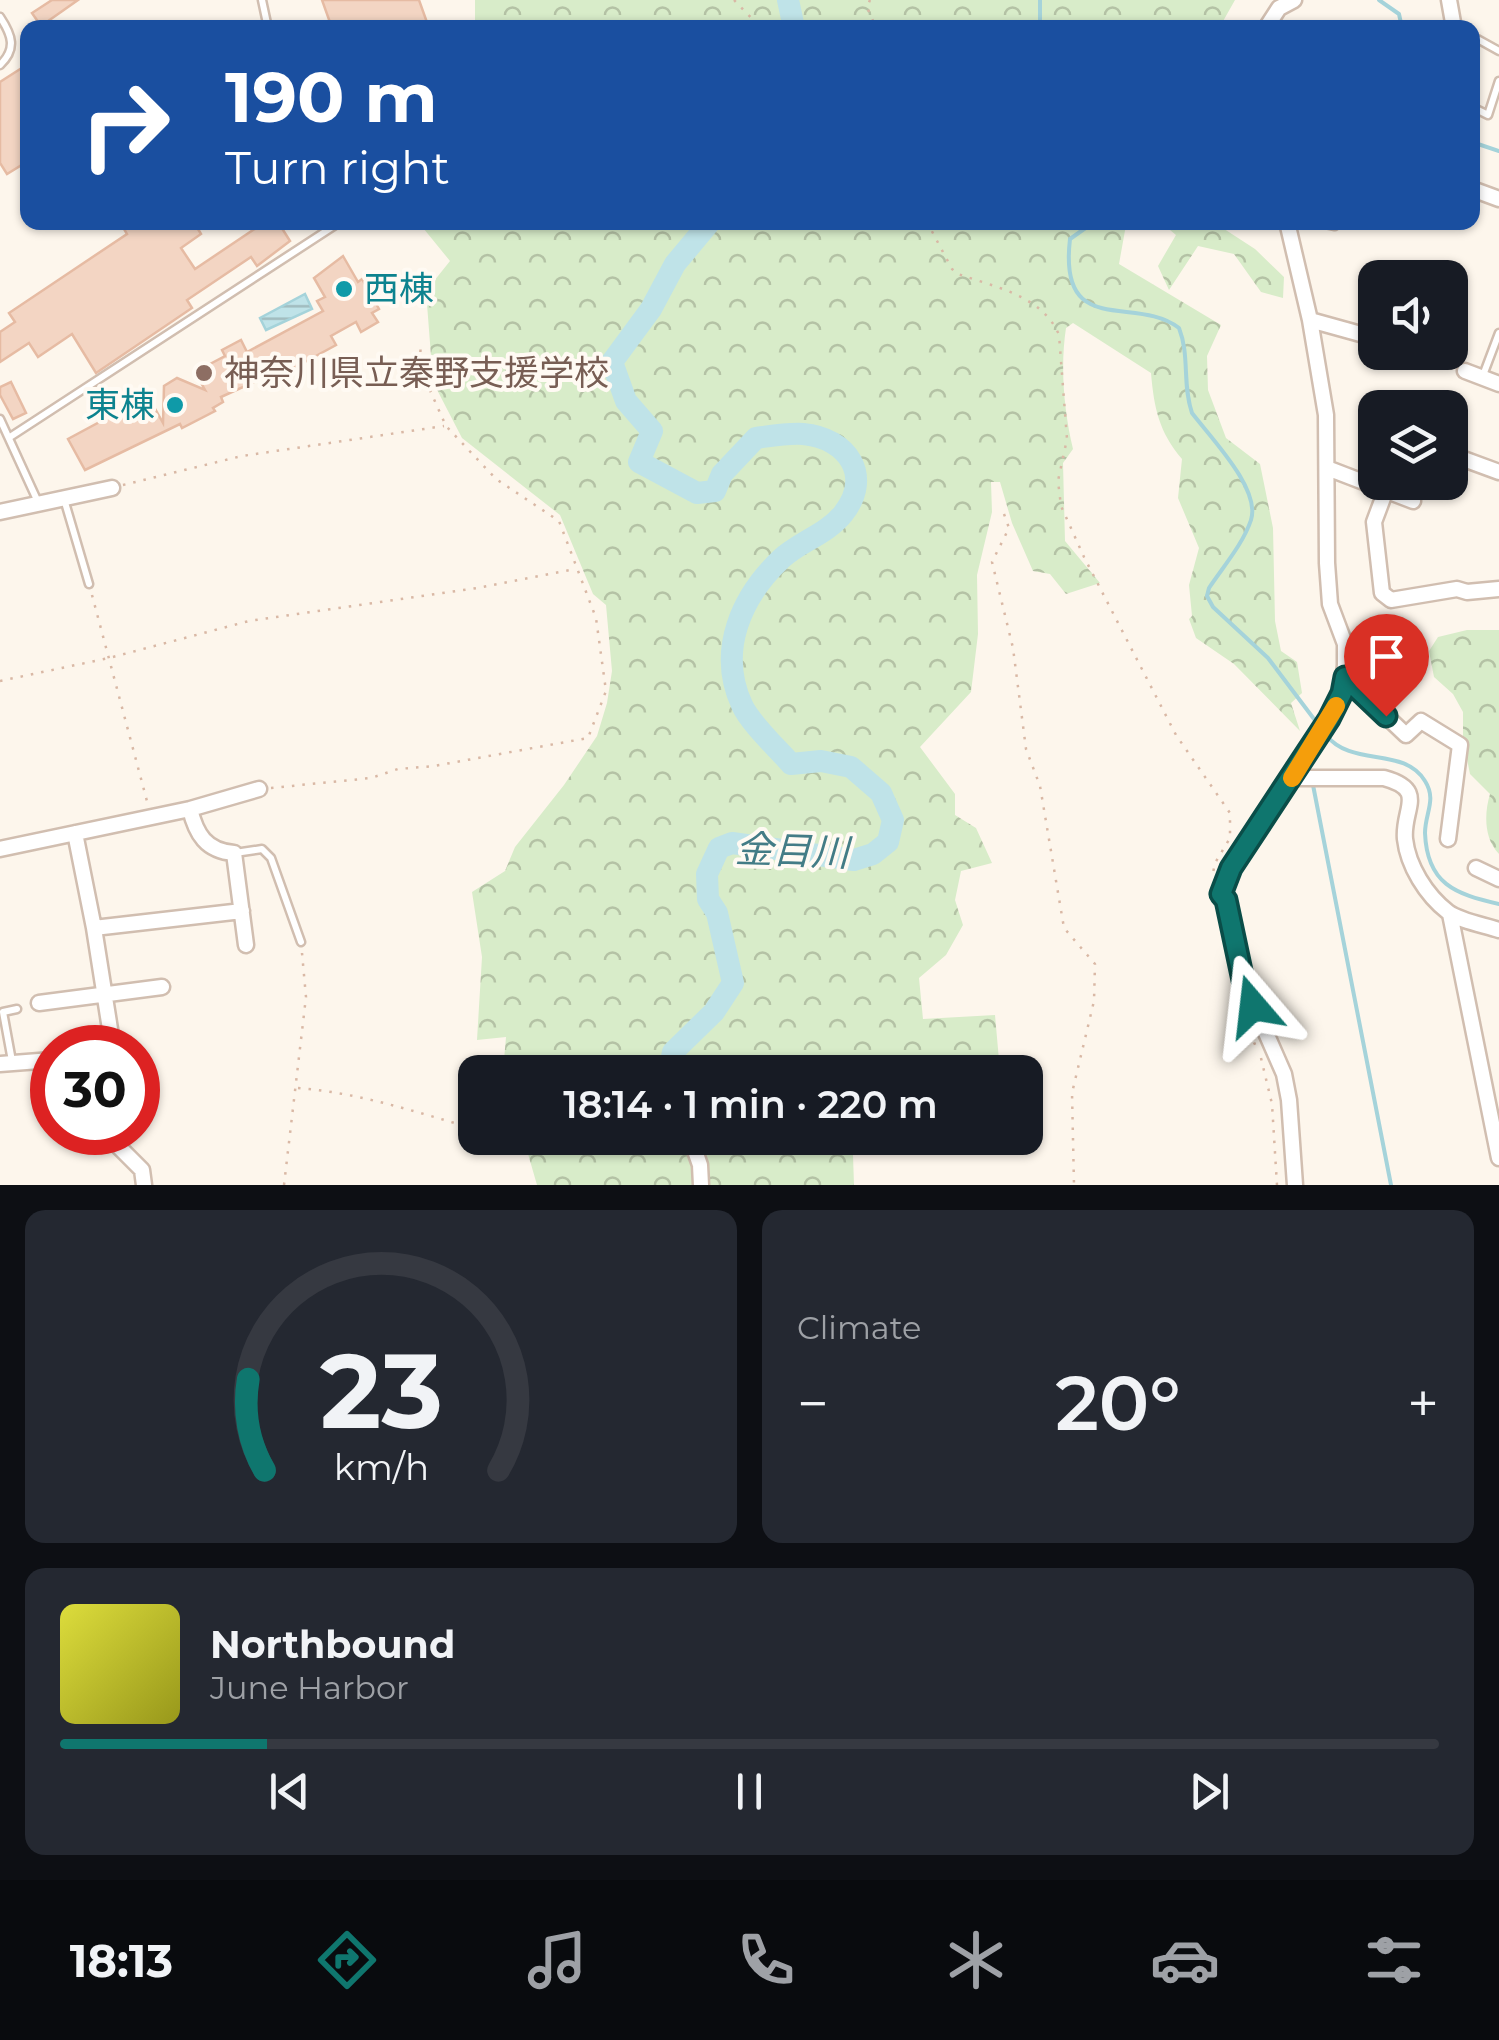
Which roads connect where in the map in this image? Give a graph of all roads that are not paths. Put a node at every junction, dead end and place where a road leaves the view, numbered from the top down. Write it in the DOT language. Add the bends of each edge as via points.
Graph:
graph roads {
  1 [pos="1294,0"];
  2 [pos="0,17"];
  3 [pos="1272,20"];
  4 [pos="0,65"];
  5 [pos="1499,81"];
  6 [pos="1480,111"];
  7 [pos="328,230"];
  8 [pos="1289,230"];
  9 [pos="1310,320"];
  10 [pos="1358,333"];
  11 [pos="1499,334"];
  12 [pos="1464,371"];
  13 [pos="1482,378"];
  14 [pos="1499,384"];
  15 [pos="0,419"];
  16 [pos="10,437"];
  17 [pos="1468,461"];
  18 [pos="1327,468"];
  19 [pos="1499,472"];
  20 [pos="1358,480"];
  21 [pos="112,488"];
  22 [pos="64,498"];
  23 [pos="1382,500"];
  24 [pos="38,503"];
  25 [pos="0,512"];
  26 [pos="88,584"];
  27 [pos="1499,589"];
  28 [pos="1345,677"];
  29 [pos="1293,778"];
  30 [pos="259,789"];
  31 [pos="190,809"];
  32 [pos="75,832"];
  33 [pos="1448,839"];
  34 [pos="0,850"];
  35 [pos="234,853"];
  36 [pos="1476,868"];
  37 [pos="1499,879"];
  38 [pos="242,911"];
  39 [pos="1450,914"];
  40 [pos="94,928"];
  41 [pos="1499,930"];
  42 [pos="302,942"];
  43 [pos="246,945"];
  44 [pos="162,987"];
  45 [pos="105,993"];
  46 [pos="39,1002"];
  47 [pos="17,1009"];
  48 [pos="110,1025"];
  49 [pos="6,1064"];
  50 [pos="127,1155"];
  51 [pos="696,1155"];
  52 [pos="1499,1158"];
  53 [pos="144,1185"];
  54 [pos="701,1185"];
  55 [pos="1295,1185"];
  1 -- 3 [label="street"];
  2 -- 4 [label="lane" via="12,37"];
  5 -- 6 [label="lane" via="1488,115"];
  7 -- 16 [label="lane"];
  8 -- 9 [label="street"];
  9 -- 10 [label="street"];
  9 -- 18 [label="street" via="1326,415"];
  11 -- 13 [label="lane"];
  12 -- 13 [label="street"];
  13 -- 14 [label="street"];
  15 -- 16 [label="lane"];
  16 -- 24 [label="lane"];
  17 -- 19 [label="street"];
  18 -- 20 [label="street"];
  18 -- 28 [label="street" via="1330,604 1344,644"];
  21 -- 22 [label="street"];
  22 -- 24 [label="street"];
  22 -- 26 [label="lane"];
  23 -- 27 [label="street" via="1374,522 1382,593 1392,600"];
  24 -- 25 [label="street"];
  28 -- 29 [label="street"];
  28 -- 33 [label="street" via="1406,735 1422,721 1460,744"];
  29 -- 39 [label="street" via="1398,782 1412,804 1405,842 1417,876"];
  29 -- 55 [label="street" via="1231,868 1221,894 1244,985 1284,1074"];
  30 -- 31 [label="street"];
  31 -- 32 [label="street"];
  31 -- 35 [label="street" via="206,844"];
  32 -- 34 [label="street"];
  32 -- 40 [label="street"];
  35 -- 38 [label="street"];
  35 -- 42 [label="lane" via="262,849 271,858"];
  36 -- 37 [label="street"];
  38 -- 40 [label="street"];
  38 -- 43 [label="street"];
  39 -- 41 [label="street"];
  39 -- 52 [label="street"];
  40 -- 45 [label="street"];
  44 -- 45 [label="street"];
  45 -- 46 [label="street"];
  45 -- 48 [label="street"];
  47 -- 49 [label="lane" via="2,1012"];
  50 -- 53 [label="street" via="142,1170"];
  51 -- 54 [label="street"];
}
